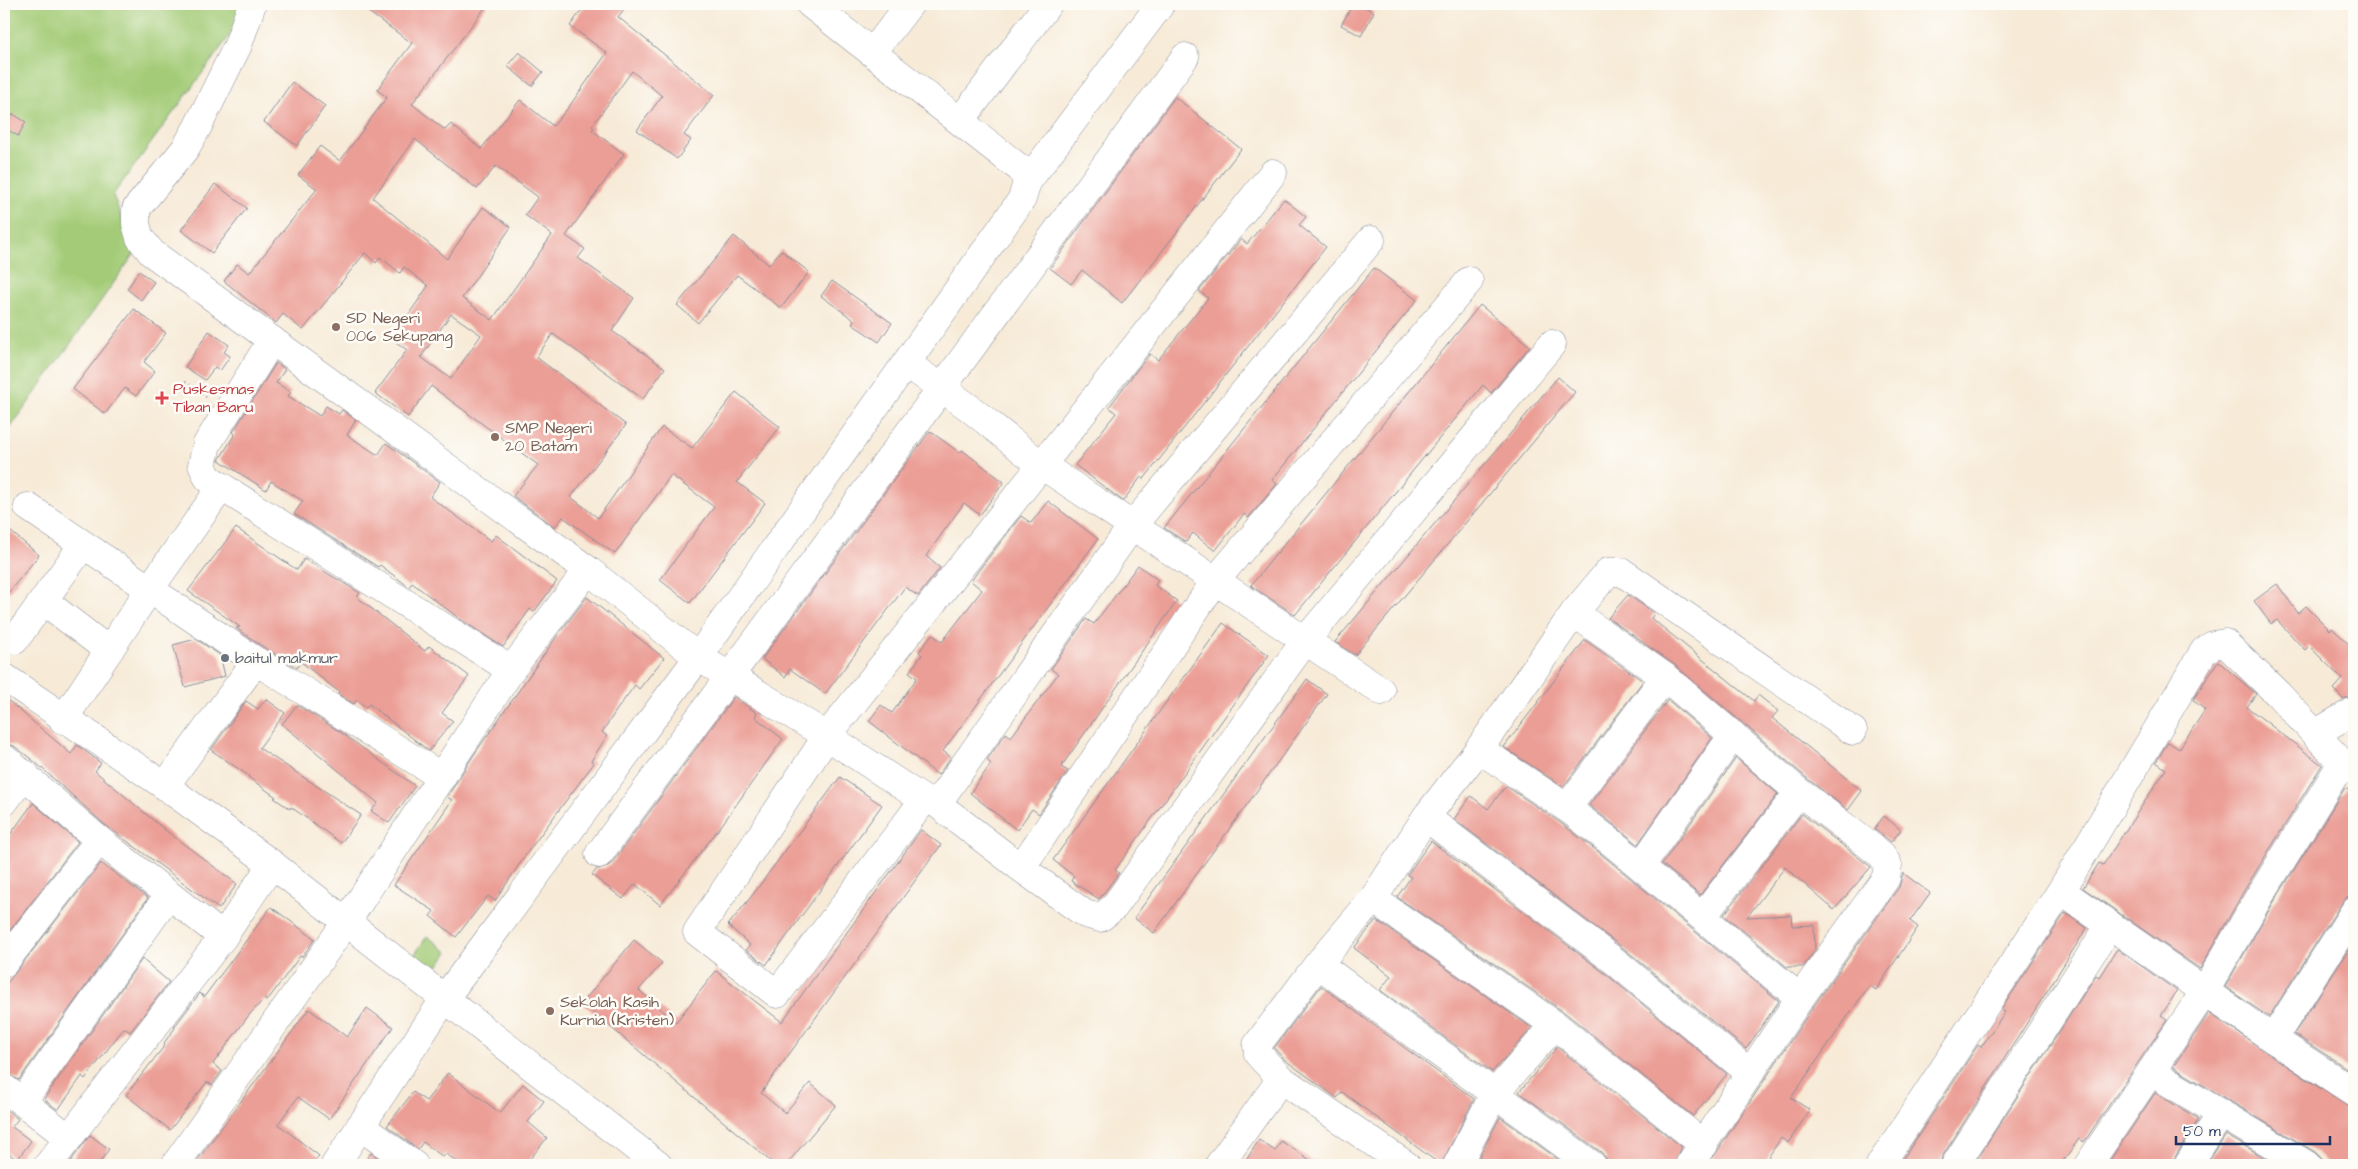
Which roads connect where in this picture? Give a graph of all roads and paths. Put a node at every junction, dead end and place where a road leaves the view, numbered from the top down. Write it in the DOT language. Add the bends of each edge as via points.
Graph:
graph roads {
  1 [pos="252,4"];
  2 [pos="810,4"];
  3 [pos="910,4"];
  4 [pos="1048,4"];
  5 [pos="1159,4"];
  6 [pos="873,52"];
  7 [pos="1185,57"];
  8 [pos="961,120"];
  9 [pos="1273,173"];
  10 [pos="1027,182"];
  11 [pos="1371,240"];
  12 [pos="1469,281"];
  13 [pos="272,340"];
  14 [pos="1552,344"];
  15 [pos="906,363"];
  16 [pos="940,388"];
  17 [pos="1040,464"];
  18 [pos="222,486"];
  19 [pos="28,507"];
  20 [pos="1132,526"];
  21 [pos="83,545"];
  22 [pos="588,570"];
  23 [pos="1215,581"];
  24 [pos="149,590"];
  25 [pos="44,600"];
  26 [pos="1574,613"];
  27 [pos="15,640"];
  28 [pos="1304,640"];
  29 [pos="109,651"];
  30 [pos="698,656"];
  31 [pos="256,661"];
  32 [pos="511,670"];
  33 [pos="730,676"];
  34 [pos="4,677"];
  35 [pos="1665,677"];
  36 [pos="1381,692"];
  37 [pos="2354,711"];
  38 [pos="63,720"];
  39 [pos="1853,732"];
  40 [pos="2316,733"];
  41 [pos="1734,735"];
  42 [pos="826,736"];
  43 [pos="1478,748"];
  44 [pos="14,766"];
  45 [pos="2348,767"];
  46 [pos="442,776"];
  47 [pos="165,786"];
  48 [pos="1799,792"];
  49 [pos="4,802"];
  50 [pos="930,802"];
  51 [pos="1568,808"];
  52 [pos="1426,817"];
  53 [pos="99,840"];
  54 [pos="599,854"];
  55 [pos="272,864"];
  56 [pos="1641,866"];
  57 [pos="1020,868"];
  58 [pos="2061,891"];
  59 [pos="168,896"];
  60 [pos="1372,899"];
  61 [pos="2354,912"];
  62 [pos="1704,916"];
  63 [pos="347,921"];
  64 [pos="2110,925"];
  65 [pos="223,937"];
  66 [pos="4,963"];
  67 [pos="1318,964"];
  68 [pos="2205,991"];
  69 [pos="445,998"];
  70 [pos="1800,998"];
  71 [pos="1555,1025"];
  72 [pos="2273,1039"];
  73 [pos="2151,1072"];
  74 [pos="1750,1073"];
  75 [pos="1281,1079"];
  76 [pos="2350,1082"];
  77 [pos="13,1094"];
  78 [pos="1495,1094"];
  79 [pos="2221,1114"];
  80 [pos="360,1126"];
  81 [pos="69,1138"];
  82 [pos="1696,1155"];
  83 [pos="2295,1162"];
  84 [pos="48,1165"];
  85 [pos="175,1165"];
  86 [pos="334,1165"];
  87 [pos="414,1165"];
  88 [pos="658,1165"];
  89 [pos="1219,1165"];
  90 [pos="1406,1165"];
  91 [pos="1456,1165"];
  92 [pos="1592,1165"];
  93 [pos="1880,1165"];
  94 [pos="1955,1165"];
  95 [pos="2088,1165"];
  96 [pos="2188,1165"];
  1 -- 13 [label="street" via="238,44 197,128 185,149 136,209 136,224 140,238 152,253"];
  2 -- 6 [label="street"];
  3 -- 6 [label="street"];
  4 -- 8 [label="street"];
  5 -- 10 [label="street"];
  6 -- 8 [label="street"];
  7 -- 16 [label="street"];
  8 -- 10 [label="street" via="1022,170"];
  9 -- 17 [label="street"];
  10 -- 15 [label="street" via="1022,199"];
  11 -- 20 [label="street"];
  12 -- 23 [label="street"];
  13 -- 18 [label="street" via="207,444 202,465 204,472"];
  13 -- 22 [label="street"];
  14 -- 28 [label="street"];
  15 -- 16 [label="street"];
  15 -- 30 [label="street"];
  16 -- 17 [label="street"];
  16 -- 33 [label="street"];
  17 -- 20 [label="street"];
  17 -- 42 [label="street"];
  18 -- 24 [label="street"];
  18 -- 32 [label="street"];
  19 -- 21 [label="street"];
  20 -- 23 [label="street"];
  20 -- 50 [label="street" via="946,792"];
  21 -- 24 [label="street"];
  21 -- 25 [label="street"];
  22 -- 30 [label="street"];
  22 -- 32 [label="street"];
  23 -- 28 [label="street"];
  23 -- 57 [label="street"];
  24 -- 29 [label="street"];
  24 -- 31 [label="street"];
  25 -- 27 [label="street"];
  25 -- 29 [label="street"];
  26 -- 35 [label="street"];
  26 -- 39 [label="street" via="1608,572 1622,572"];
  26 -- 43 [label="street"];
  28 -- 36 [label="street"];
  28 -- 57 [label="street" via="1114,908 1100,918 1085,914"];
  29 -- 38 [label="street"];
  30 -- 33 [label="street"];
  30 -- 69 [label="street"];
  31 -- 46 [label="street"];
  31 -- 47 [label="street"];
  32 -- 46 [label="street"];
  33 -- 42 [label="street"];
  33 -- 54 [label="street"];
  34 -- 38 [label="street"];
  35 -- 41 [label="street"];
  35 -- 51 [label="street"];
  37 -- 40 [label="street"];
  38 -- 47 [label="street"];
  40 -- 45 [label="street"];
  40 -- 58 [label="street" via="2225,643 2213,645 2204,652"];
  41 -- 48 [label="street"];
  41 -- 56 [label="street"];
  42 -- 50 [label="street"];
  42 -- 50 [label="street" via="696,932 777,994"];
  43 -- 51 [label="street"];
  43 -- 52 [label="street"];
  44 -- 49 [label="street"];
  44 -- 53 [label="street"];
  45 -- 68 [label="street" via="2258,897"];
  46 -- 63 [label="street"];
  47 -- 55 [label="street"];
  48 -- 62 [label="street"];
  48 -- 70 [label="street" via="1882,855 1888,865 1886,878"];
  50 -- 57 [label="street"];
  51 -- 56 [label="street"];
  52 -- 60 [label="street"];
  52 -- 74 [label="street" via="1617,963"];
  53 -- 59 [label="street"];
  53 -- 66 [label="street"];
  55 -- 63 [label="street"];
  55 -- 65 [label="street"];
  56 -- 62 [label="street"];
  58 -- 64 [label="street"];
  58 -- 93 [label="street"];
  59 -- 65 [label="street"];
  59 -- 77 [label="street"];
  60 -- 67 [label="street"];
  60 -- 71 [label="street"];
  61 -- 72 [label="street"];
  62 -- 70 [label="street"];
  63 -- 69 [label="street"];
  63 -- 85 [label="street"];
  64 -- 68 [label="street"];
  64 -- 94 [label="street"];
  65 -- 81 [label="street"];
  67 -- 75 [label="street" via="1256,1045 1258,1054"];
  67 -- 78 [label="street"];
  68 -- 72 [label="street"];
  68 -- 73 [label="street"];
  69 -- 80 [label="street"];
  69 -- 88 [label="street"];
  70 -- 74 [label="street"];
  71 -- 78 [label="street"];
  71 -- 82 [label="street"];
  72 -- 76 [label="street"];
  73 -- 79 [label="street"];
  73 -- 95 [label="street"];
  74 -- 82 [label="street"];
  75 -- 89 [label="street"];
  75 -- 90 [label="street"];
  77 -- 81 [label="street"];
  78 -- 91 [label="street"];
  78 -- 92 [label="street"];
  79 -- 83 [label="street"];
  79 -- 96 [label="street"];
  80 -- 86 [label="street"];
  80 -- 87 [label="street"];
  81 -- 84 [label="street"];
}
